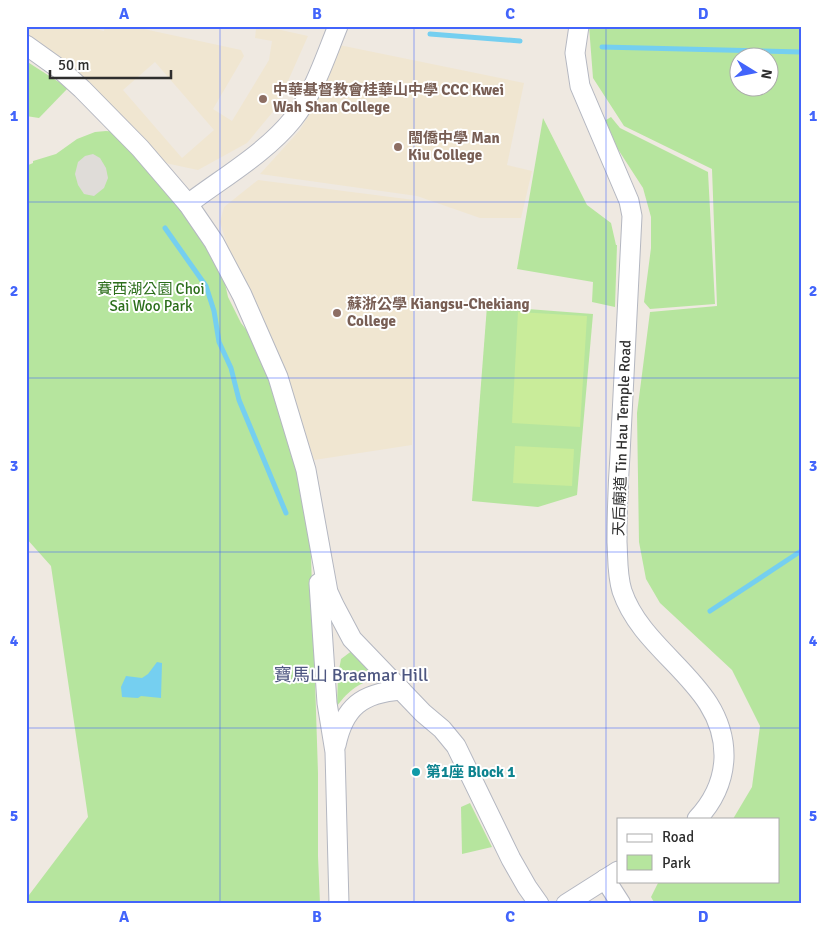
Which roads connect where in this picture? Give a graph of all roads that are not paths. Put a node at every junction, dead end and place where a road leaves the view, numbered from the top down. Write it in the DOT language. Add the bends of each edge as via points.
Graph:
graph roads {
  1 [pos="338,26"];
  2 [pos="578,26"];
  3 [pos="26,45"];
  4 [pos="188,204"];
  5 [pos="315,525"];
  6 [pos="352,639"];
  7 [pos="324,666"];
  8 [pos="400,690"];
  9 [pos="335,752"];
  10 [pos="698,818"];
  11 [pos="612,875"];
  12 [pos="339,904"];
  13 [pos="540,904"];
  14 [pos="566,904"];
  15 [pos="621,904"];
  1 -- 4 [label="street" via="314,84 293,119 265,148"];
  2 -- 10 [label="street, 天后廟道 Tin Hau Temple Road" via="575,53 580,86 629,201 632,216 618,503 619,578 638,623 702,693 717,718 724,746 722,777 711,801"];
  3 -- 4 [label="street" via="82,89 145,152"];
  4 -- 5 [label="street" via="228,268 278,376 306,470"];
  5 -- 6 [label="street" via="328,592"];
  5 -- 7 [label="street"];
  6 -- 7 [label="street" via="334,651"];
  6 -- 8 [label="street"];
  7 -- 9 [label="street"];
  8 -- 9 [label="street" via="383,692 356,704 340,728"];
  8 -- 13 [label="street" via="456,746 510,859"];
  9 -- 12 [label="street"];
  11 -- 14 [label="street"];
  11 -- 15 [label="street"];
}
